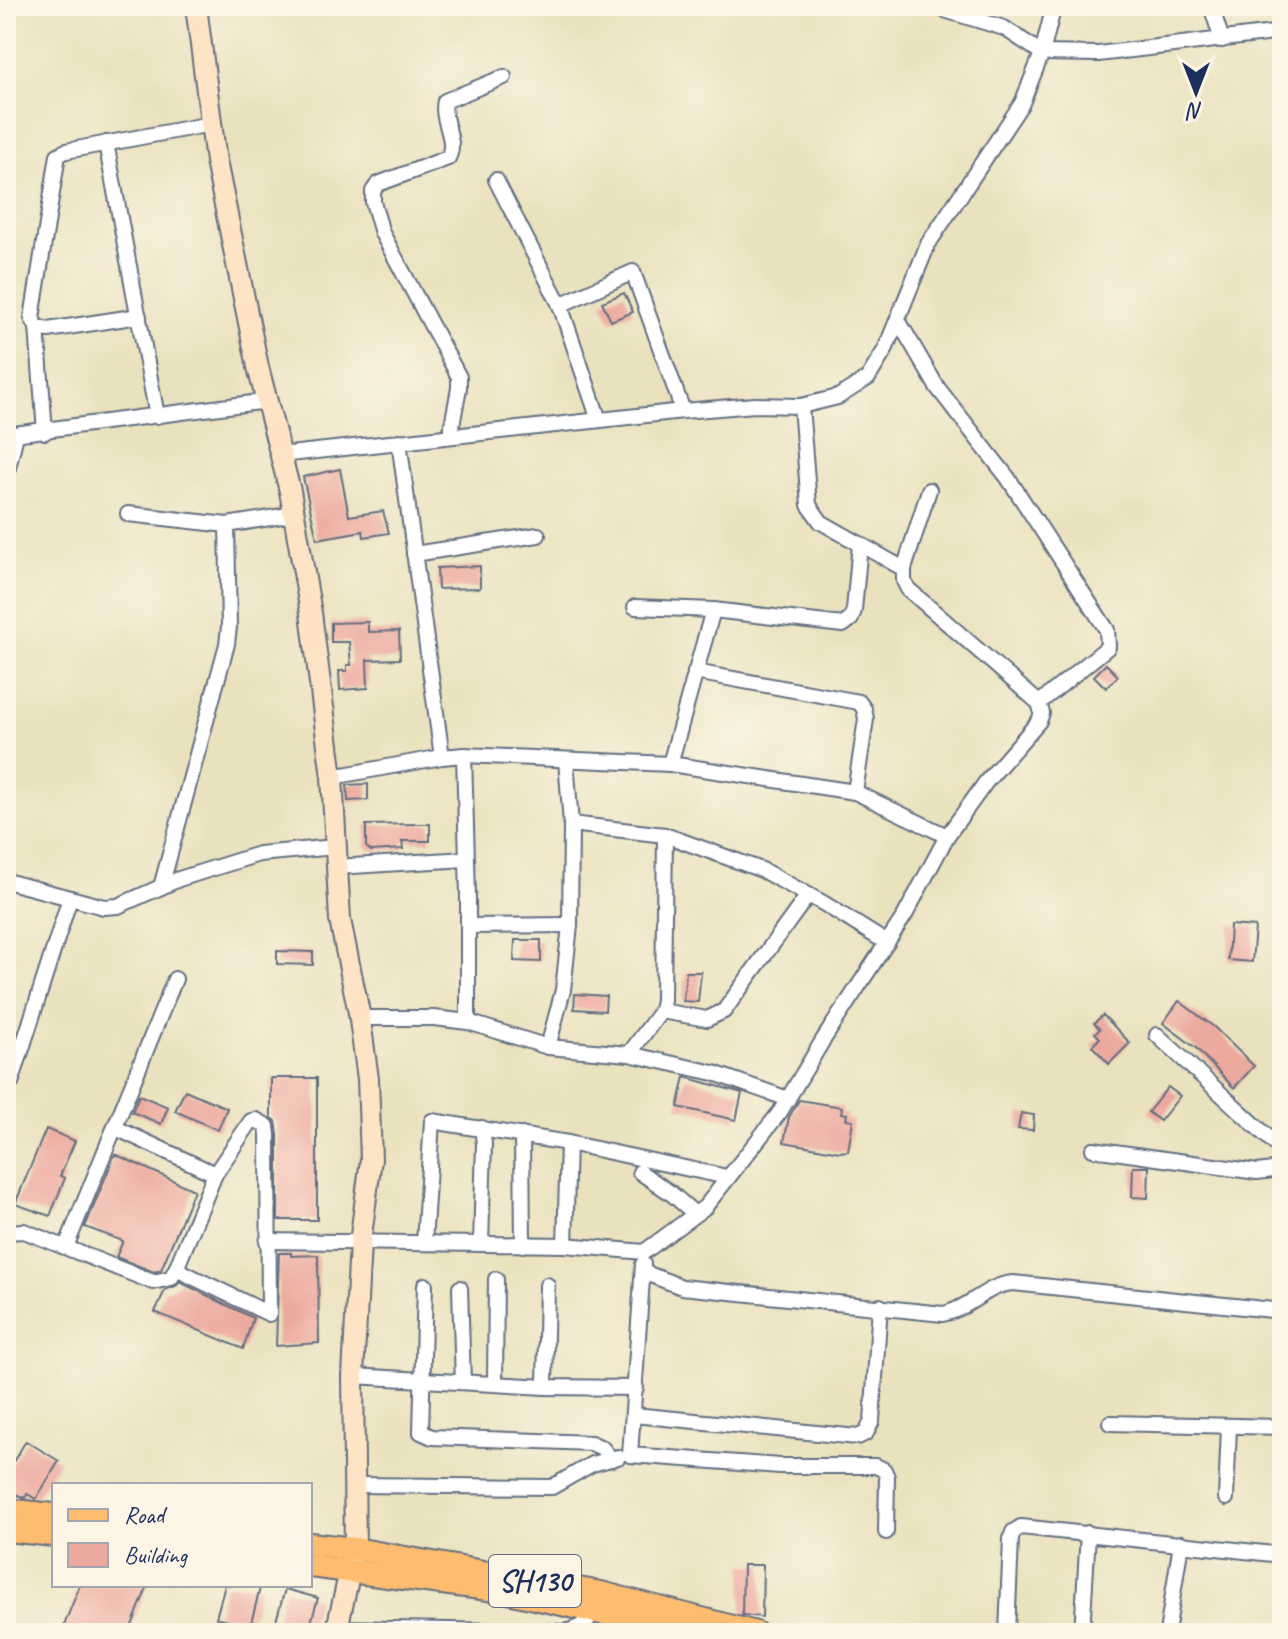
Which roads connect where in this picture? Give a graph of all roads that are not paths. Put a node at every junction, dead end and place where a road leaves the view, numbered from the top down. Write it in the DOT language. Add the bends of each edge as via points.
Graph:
graph roads {
  1 [pos="196,6"];
  2 [pos="931,6"];
  3 [pos="1054,6"];
  4 [pos="1211,6"];
  5 [pos="1282,32"];
  6 [pos="1222,40"];
  7 [pos="1042,53"];
  8 [pos="504,77"];
  9 [pos="211,124"];
  10 [pos="106,143"];
  11 [pos="496,180"];
  12 [pos="560,305"];
  13 [pos="139,316"];
  14 [pos="898,320"];
  15 [pos="37,327"];
  16 [pos="267,401"];
  17 [pos="801,406"];
  18 [pos="683,411"];
  19 [pos="157,416"];
  20 [pos="599,420"];
  21 [pos="45,432"];
  22 [pos="11,435"];
  23 [pos="450,436"];
  24 [pos="399,441"];
  25 [pos="280,455"];
  26 [pos="6,476"];
  27 [pos="929,490"];
  28 [pos="128,514"];
  29 [pos="294,514"];
  30 [pos="227,525"];
  31 [pos="538,535"];
  32 [pos="860,544"];
  33 [pos="414,554"];
  34 [pos="904,569"];
  35 [pos="635,607"];
  36 [pos="713,610"];
  37 [pos="695,672"];
  38 [pos="1039,703"];
  39 [pos="464,755"];
  40 [pos="442,757"];
  41 [pos="566,760"];
  42 [pos="670,764"];
  43 [pos="332,777"];
  44 [pos="855,792"];
  45 [pos="571,824"];
  46 [pos="665,835"];
  47 [pos="947,836"];
  48 [pos="336,857"];
  49 [pos="466,859"];
  50 [pos="6,881"];
  51 [pos="161,887"];
  52 [pos="808,895"];
  53 [pos="70,898"];
  54 [pos="570,925"];
  55 [pos="468,926"];
  56 [pos="887,943"];
  57 [pos="175,979"];
  58 [pos="661,1011"];
  59 [pos="360,1018"];
  60 [pos="468,1022"];
  61 [pos="1157,1035"];
  62 [pos="548,1047"];
  63 [pos="629,1054"];
  64 [pos="11,1083"];
  65 [pos="788,1099"];
  66 [pos="116,1128"];
  67 [pos="482,1128"];
  68 [pos="503,1134"];
  69 [pos="522,1135"];
  70 [pos="568,1143"];
  71 [pos="484,1144"];
  72 [pos="1093,1149"];
  73 [pos="1282,1150"];
  74 [pos="1282,1163"];
  75 [pos="640,1172"];
  76 [pos="215,1174"];
  77 [pos="727,1177"];
  78 [pos="695,1214"];
  79 [pos="6,1232"];
  80 [pos="267,1241"];
  81 [pos="360,1243"];
  82 [pos="424,1243"];
  83 [pos="481,1244"];
  84 [pos="523,1245"];
  85 [pos="565,1245"];
  86 [pos="66,1247"];
  87 [pos="644,1252"];
  88 [pos="176,1269"];
  89 [pos="643,1272"];
  90 [pos="496,1279"];
  91 [pos="425,1285"];
  92 [pos="547,1285"];
  93 [pos="460,1288"];
  94 [pos="880,1306"];
  95 [pos="1282,1311"];
  96 [pos="353,1376"];
  97 [pos="423,1380"];
  98 [pos="463,1382"];
  99 [pos="495,1383"];
  100 [pos="545,1387"];
  101 [pos="636,1388"];
  102 [pos="634,1415"];
  103 [pos="1110,1423"];
  104 [pos="1229,1427"];
  105 [pos="1282,1427"];
  106 [pos="630,1455"];
  107 [pos="611,1459"];
  108 [pos="355,1485"];
  109 [pos="1226,1498"];
  110 [pos="6,1510"];
  111 [pos="52,1515"];
  112 [pos="6,1530"];
  113 [pos="886,1532"];
  114 [pos="1088,1533"];
  115 [pos="52,1535"];
  116 [pos="1181,1543"];
  117 [pos="312,1545"];
  118 [pos="1282,1555"];
  119 [pos="354,1560"];
  120 [pos="312,1566"];
  121 [pos="595,1611"];
  122 [pos="337,1631"];
  123 [pos="690,1633"];
  124 [pos="756,1633"];
  125 [pos="1007,1633"];
  126 [pos="1082,1633"];
  127 [pos="1167,1633"];
  1 -- 9 [label="street"];
  2 -- 7 [label="street" via="1004,28"];
  3 -- 7 [label="street"];
  4 -- 6 [label="street"];
  5 -- 6 [label="street"];
  6 -- 7 [label="street" via="1098,54"];
  7 -- 14 [label="street" via="1022,103 928,244"];
  8 -- 23 [label="street" via="445,101 452,151 448,158 378,184 373,191 387,242 459,377"];
  9 -- 10 [label="street"];
  9 -- 16 [label="street"];
  10 -- 13 [label="street"];
  10 -- 15 [label="street" via="58,155 32,307"];
  11 -- 12 [label="street"];
  12 -- 18 [label="street" via="633,272"];
  12 -- 20 [label="street"];
  13 -- 15 [label="street" via="48,330"];
  13 -- 19 [label="street"];
  14 -- 17 [label="street" via="868,378 838,397"];
  14 -- 38 [label="street" via="937,387 1008,478 1107,630 1108,647"];
  15 -- 21 [label="street"];
  16 -- 19 [label="street"];
  16 -- 25 [label="street"];
  17 -- 18 [label="street"];
  17 -- 32 [label="street" via="809,505 821,522"];
  18 -- 20 [label="street"];
  19 -- 21 [label="street"];
  20 -- 23 [label="street"];
  21 -- 22 [label="street"];
  22 -- 26 [label="street"];
  23 -- 24 [label="street"];
  24 -- 25 [label="street"];
  24 -- 33 [label="street"];
  25 -- 29 [label="street"];
  27 -- 34 [label="street"];
  28 -- 30 [label="street"];
  29 -- 30 [label="street"];
  29 -- 43 [label="street"];
  30 -- 51 [label="street" via="227,644"];
  31 -- 33 [label="street"];
  32 -- 34 [label="street"];
  32 -- 36 [label="street" via="854,610 843,625"];
  33 -- 40 [label="street"];
  34 -- 38 [label="street" via="908,589"];
  35 -- 36 [label="street"];
  36 -- 37 [label="street"];
  37 -- 42 [label="street"];
  37 -- 44 [label="street" via="859,702 866,719"];
  38 -- 47 [label="street" via="1039,721"];
  39 -- 40 [label="street"];
  39 -- 41 [label="street"];
  39 -- 49 [label="street"];
  40 -- 43 [label="street"];
  41 -- 42 [label="street"];
  41 -- 45 [label="street"];
  42 -- 44 [label="street"];
  43 -- 48 [label="street"];
  44 -- 47 [label="street"];
  45 -- 46 [label="street"];
  45 -- 54 [label="street"];
  46 -- 52 [label="street" via="762,870"];
  46 -- 58 [label="street"];
  47 -- 56 [label="street"];
  48 -- 49 [label="street"];
  48 -- 51 [label="street" via="259,854"];
  48 -- 59 [label="street" via="340,920"];
  49 -- 55 [label="street"];
  50 -- 53 [label="street"];
  51 -- 53 [label="street" via="118,906"];
  52 -- 56 [label="street"];
  52 -- 58 [label="street" via="724,1011 707,1019"];
  53 -- 64 [label="street"];
  54 -- 55 [label="street"];
  54 -- 62 [label="street" via="563,990"];
  55 -- 60 [label="street"];
  56 -- 65 [label="street"];
  57 -- 66 [label="street"];
  58 -- 63 [label="street"];
  59 -- 60 [label="street"];
  59 -- 81 [label="street" via="371,1154"];
  60 -- 62 [label="street"];
  61 -- 73 [label="street"];
  62 -- 63 [label="street"];
  63 -- 65 [label="street" via="714,1073"];
  65 -- 77 [label="street"];
  66 -- 76 [label="street"];
  66 -- 86 [label="street"];
  67 -- 68 [label="street"];
  67 -- 71 [label="street"];
  67 -- 82 [label="street" via="432,1121"];
  68 -- 69 [label="street"];
  68 -- 71 [label="street"];
  69 -- 70 [label="street"];
  69 -- 84 [label="street"];
  70 -- 77 [label="street"];
  70 -- 85 [label="street"];
  71 -- 83 [label="street"];
  72 -- 74 [label="street" via="1257,1172"];
  75 -- 78 [label="street"];
  76 -- 80 [label="street" via="251,1121 267,1126"];
  76 -- 88 [label="street"];
  77 -- 78 [label="street"];
  78 -- 87 [label="street"];
  79 -- 86 [label="street" via="24,1231"];
  80 -- 81 [label="street"];
  80 -- 88 [label="street" via="269,1314"];
  81 -- 82 [label="street"];
  81 -- 96 [label="street"];
  82 -- 83 [label="street"];
  83 -- 84 [label="street"];
  84 -- 85 [label="street"];
  85 -- 87 [label="street"];
  86 -- 88 [label="street" via="153,1282 171,1278"];
  87 -- 89 [label="street"];
  89 -- 94 [label="street" via="682,1287"];
  89 -- 101 [label="street"];
  90 -- 99 [label="street"];
  91 -- 97 [label="street"];
  92 -- 100 [label="street"];
  93 -- 98 [label="street"];
  94 -- 95 [label="street" via="943,1314 1000,1284 1013,1283"];
  94 -- 102 [label="street" via="872,1421 858,1437"];
  96 -- 97 [label="street"];
  96 -- 108 [label="street"];
  97 -- 98 [label="street"];
  97 -- 107 [label="street" via="420,1426 425,1435 591,1443"];
  98 -- 99 [label="street"];
  99 -- 100 [label="street"];
  100 -- 101 [label="street"];
  101 -- 102 [label="street"];
  102 -- 106 [label="street"];
  103 -- 104 [label="street"];
  104 -- 105 [label="street"];
  104 -- 109 [label="street"];
  106 -- 107 [label="street"];
  106 -- 113 [label="street" via="780,1466 876,1466 887,1477"];
  107 -- 108 [label="street" via="552,1487"];
  108 -- 119 [label="street"];
  110 -- 111 [label="main road"];
  112 -- 115 [label="main road"];
  114 -- 116 [label="street"];
  114 -- 125 [label="street" via="1029,1527 1013,1532"];
  114 -- 126 [label="street"];
  116 -- 118 [label="street"];
  116 -- 127 [label="street"];
  117 -- 119 [label="main road, SH130"];
  119 -- 120 [label="main road"];
  119 -- 121 [label="main road"];
  119 -- 122 [label="street"];
  119 -- 124 [label="main road, SH130" via="601,1593"];
  121 -- 122 [label="street" via="578,1629 565,1632"];
  121 -- 123 [label="main road"];
}
